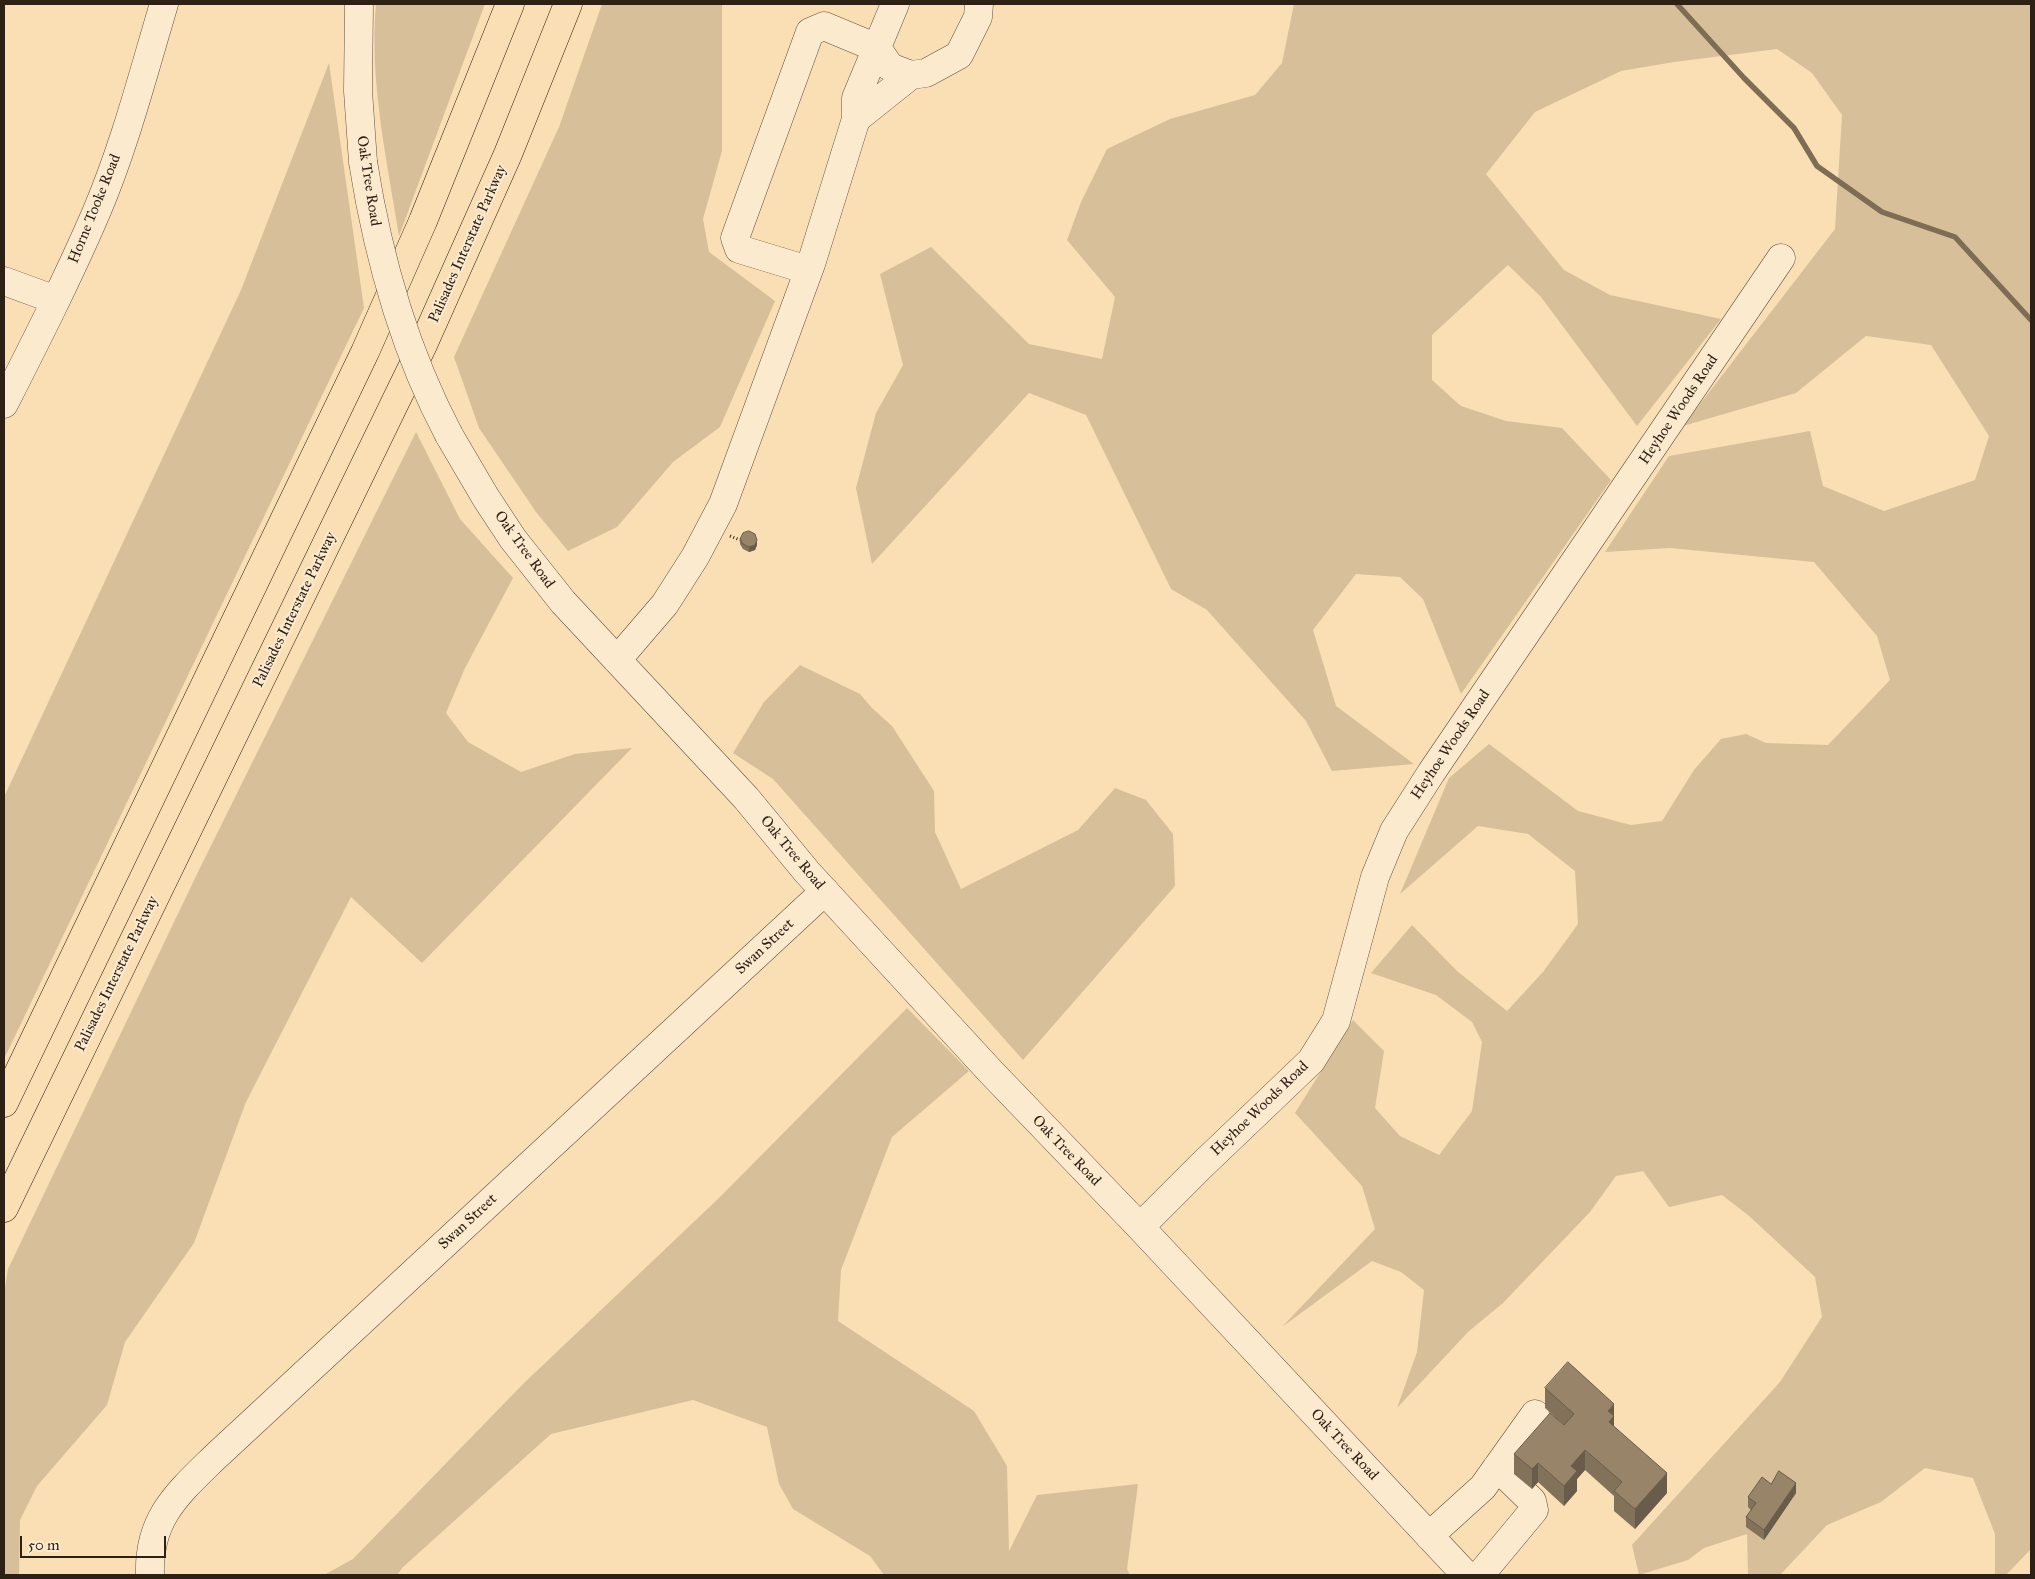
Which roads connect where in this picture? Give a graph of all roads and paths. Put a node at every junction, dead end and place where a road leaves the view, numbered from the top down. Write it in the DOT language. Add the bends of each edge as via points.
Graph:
graph roads {
  1 [pos="164,4"];
  2 [pos="359,4"];
  3 [pos="510,4"];
  4 [pos="568,4"];
  5 [pos="895,4"];
  6 [pos="979,4"];
  7 [pos="877,48"];
  8 [pos="911,75"];
  9 [pos="856,119"];
  10 [pos="1782,258"];
  11 [pos="808,270"];
  12 [pos="4,280"];
  13 [pos="56,300"];
  14 [pos="4,404"];
  15 [pos="730,536"];
  16 [pos="740,540"];
  17 [pos="617,660"];
  18 [pos="825,891"];
  19 [pos="4,1103"];
  20 [pos="4,1208"];
  21 [pos="1140,1226"];
  22 [pos="1535,1414"];
  23 [pos="1497,1467"];
  24 [pos="1429,1536"];
  25 [pos="150,1575"];
  26 [pos="1466,1575"];
  27 [pos="1480,1575"];
  1 -- 13 [label="street, Horne Tooke Road" via="123,140 96,212"];
  2 -- 17 [label="street, Oak Tree Road, bridge" via="358,91 363,162 392,295 417,365 449,435 526,557"];
  3 -- 19 [label="highway" via="426,213 365,352"];
  4 -- 20 [label="highway, Palisades Interstate Parkway" via="497,178 422,348"];
  5 -- 7 [label="street"];
  6 -- 8 [label="street" via="978,17 960,55 926,73"];
  7 -- 8 [label="street" via="890,67"];
  7 -- 9 [label="street" via="856,98"];
  7 -- 11 [label="street" via="824,26 810,32 735,238 739,249"];
  8 -- 9 [label="street"];
  9 -- 11 [label="street"];
  10 -- 21 [label="street, Heyhoe Woods Road" via="1394,831 1375,877 1336,1021 1311,1061"];
  11 -- 17 [label="street" via="723,504 665,604"];
  12 -- 13 [label="street"];
  13 -- 14 [label="street, Horne Tooke Road"];
  15 -- 16 [label="path"];
  17 -- 18 [label="street, Oak Tree Road" via="746,798"];
  18 -- 21 [label="street, Oak Tree Road" via="990,1071"];
  18 -- 25 [label="street, Swan Street" via="186,1485 157,1526 150,1557"];
  21 -- 24 [label="street, Oak Tree Road"];
  22 -- 23 [label="street"];
  23 -- 24 [label="street" via="1482,1487"];
  23 -- 27 [label="street" via="1532,1501 1534,1510"];
  24 -- 26 [label="street, Oak Tree Road"];
}
